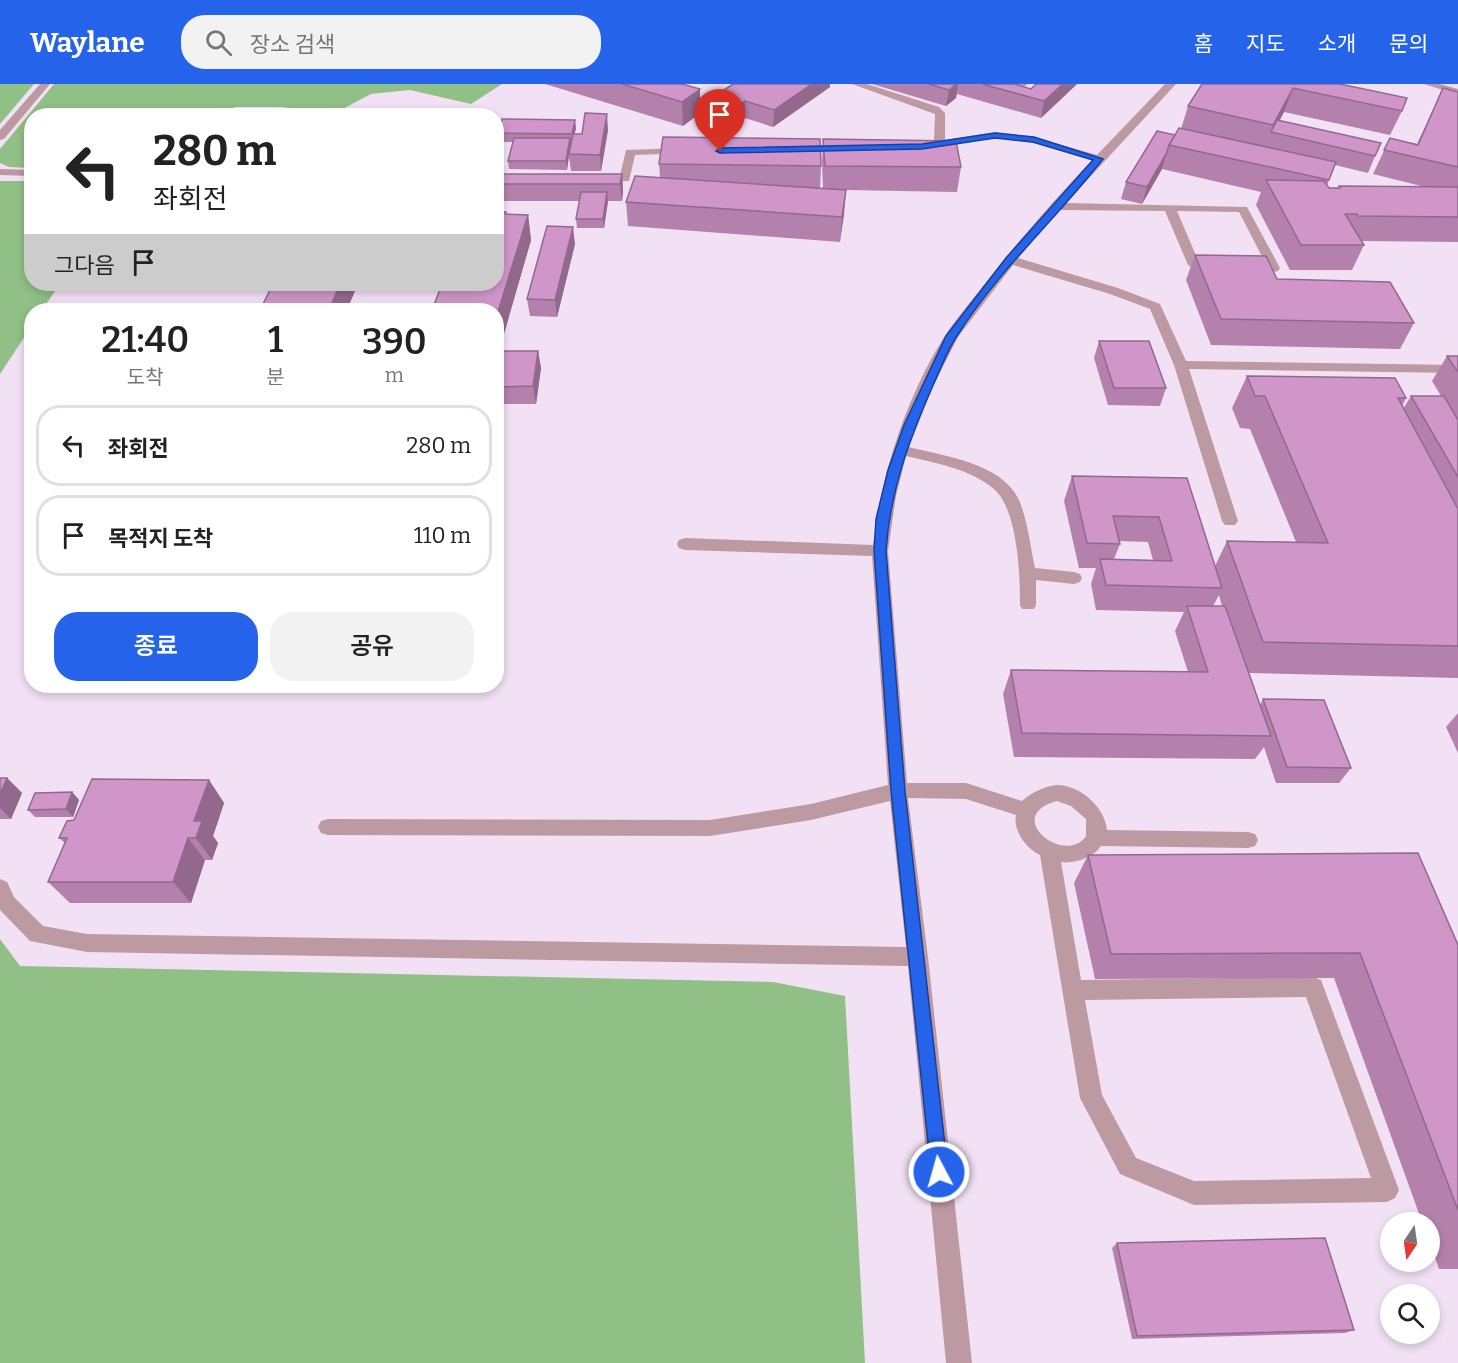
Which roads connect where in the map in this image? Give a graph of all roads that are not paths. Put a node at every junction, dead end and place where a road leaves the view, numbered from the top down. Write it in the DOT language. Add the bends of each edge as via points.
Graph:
graph roads {
  1 [pos="45,84"];
  2 [pos="857,84"];
  3 [pos="986,84"];
  4 [pos="1023,84"];
  5 [pos="1171,84"];
  6 [pos="1429,84"];
  7 [pos="1458,92"];
  8 [pos="25,108"];
  9 [pos="24,109"];
  10 [pos="0,137"];
  11 [pos="939,144"];
  12 [pos="922,147"];
  13 [pos="700,151"];
  14 [pos="1099,159"];
  15 [pos="0,172"];
  16 [pos="24,173"];
  17 [pos="590,179"];
  18 [pos="1058,206"];
  19 [pos="1170,208"];
  20 [pos="1010,260"];
  21 [pos="1194,265"];
  22 [pos="1274,268"];
  23 [pos="1181,365"];
  24 [pos="1458,369"];
  25 [pos="901,450"];
  26 [pos="1230,521"];
  27 [pos="685,544"];
  28 [pos="880,551"];
  29 [pos="1028,573"];
  30 [pos="1074,578"];
  31 [pos="1028,605"];
  32 [pos="898,791"];
  33 [pos="1025,810"];
  34 [pos="328,827"];
  35 [pos="1096,838"];
  36 [pos="1248,840"];
  37 [pos="1049,852"];
  38 [pos="0,888"];
  39 [pos="918,957"];
  40 [pos="1072,990"];
  41 [pos="959,1363"];
  1 -- 8 [label="street"];
  2 -- 11 [label="street" via="935,109 940,113"];
  3 -- 4 [label="street" via="1013,92"];
  5 -- 14 [label="street"];
  6 -- 7 [label="street"];
  9 -- 10 [label="street"];
  11 -- 12 [label="street"];
  11 -- 14 [label="street" via="995,135 1034,140"];
  13 -- 17 [label="street" via="630,152 625,179"];
  14 -- 18 [label="street"];
  15 -- 16 [label="street"];
  18 -- 19 [label="street"];
  18 -- 20 [label="street"];
  19 -- 21 [label="street"];
  19 -- 22 [label="street" via="1243,209"];
  20 -- 23 [label="street" via="1155,307"];
  20 -- 25 [label="street" via="951,336"];
  23 -- 24 [label="street"];
  23 -- 26 [label="street"];
  25 -- 28 [label="street" via="882,519"];
  25 -- 29 [label="street" via="990,478 1007,493 1017,516"];
  27 -- 28 [label="street"];
  28 -- 32 [label="street"];
  29 -- 30 [label="street"];
  29 -- 31 [label="street"];
  32 -- 33 [label="street" via="966,791"];
  32 -- 34 [label="street" via="811,812 710,828"];
  32 -- 39 [label="street"];
  33 -- 35 [label="street" via="1043,794 1071,796 1093,814"];
  33 -- 37 [label="street" via="1027,833"];
  35 -- 36 [label="street"];
  35 -- 37 [label="street" via="1089,848 1078,853"];
  37 -- 40 [label="street"];
  38 -- 39 [label="street" via="7,903 37,934 87,943"];
  39 -- 41 [label="street"];
  40 -- 40 [label="street" via="1091,1098 1128,1166 1194,1193 1387,1190 1313,987"];
}
